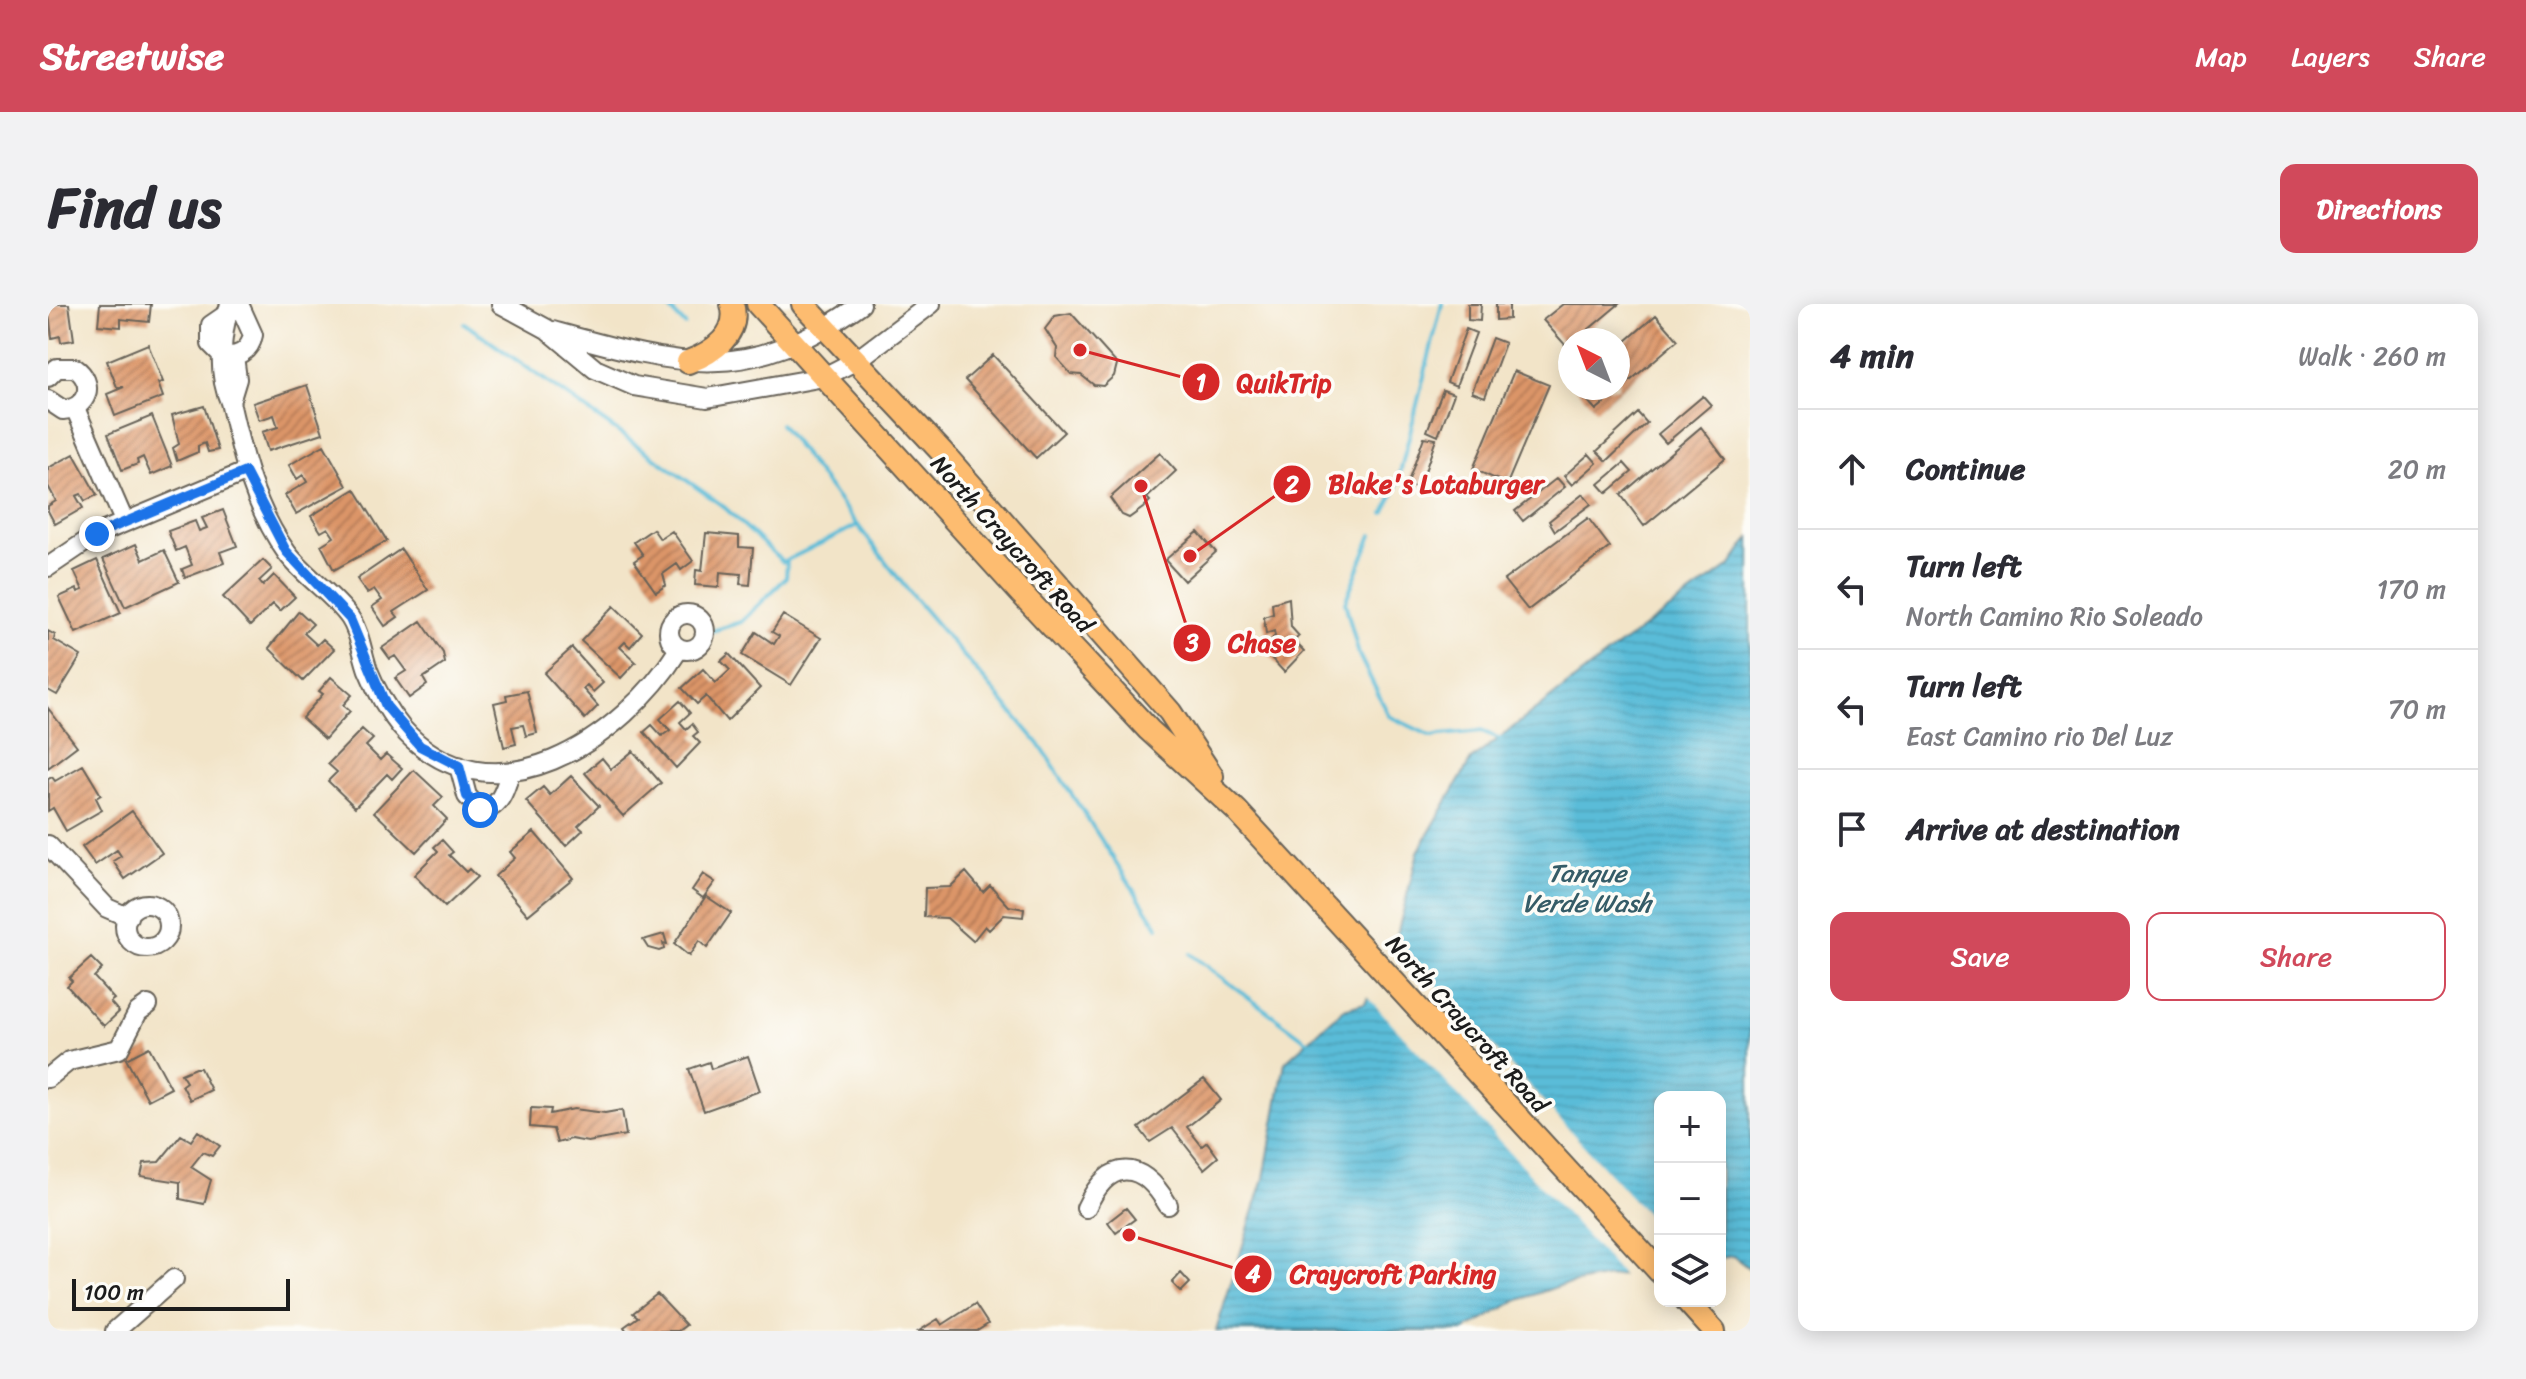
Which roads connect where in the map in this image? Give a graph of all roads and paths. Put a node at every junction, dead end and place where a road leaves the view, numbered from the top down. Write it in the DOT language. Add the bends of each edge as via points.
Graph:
graph roads {
  1 [pos="501,304"];
  2 [pos="732,304"];
  3 [pos="758,304"];
  4 [pos="803,304"];
  5 [pos="861,304"];
  6 [pos="931,304"];
  7 [pos="232,307"];
  8 [pos="826,328"];
  9 [pos="547,329"];
  10 [pos="794,343"];
  11 [pos="228,355"];
  12 [pos="857,360"];
  13 [pos="688,362"];
  14 [pos="48,377"];
  15 [pos="824,377"];
  16 [pos="48,400"];
  17 [pos="75,408"];
  18 [pos="245,472"];
  19 [pos="124,521"];
  20 [pos="48,567"];
  21 [pos="679,649"];
  22 [pos="459,766"];
  23 [pos="510,773"];
  24 [pos="1236,810"];
  25 [pos="48,845"];
  26 [pos="128,917"];
  27 [pos="148,1005"];
  28 [pos="48,1078"];
  29 [pos="1168,1205"];
  30 [pos="1086,1208"];
  31 [pos="1654,1265"];
  32 [pos="174,1279"];
  33 [pos="1692,1307"];
  34 [pos="1713,1330"];
  35 [pos="115,1331"];
  1 -- 9 [label="street"];
  2 -- 13 [label="main road" via="733,320 724,342"];
  3 -- 10 [label="main road, North Craycroft Road"];
  4 -- 8 [label="main road, North Craycroft Road"];
  5 -- 8 [label="street"];
  6 -- 12 [label="street"];
  7 -- 11 [label="street" via="215,319 209,332 211,344"];
  7 -- 11 [label="street" via="253,335 246,350"];
  8 -- 10 [label="street"];
  8 -- 12 [label="main road, North Craycroft Road"];
  9 -- 13 [label="street"];
  9 -- 15 [label="street" via="595,369 634,386 707,398"];
  10 -- 13 [label="street" via="734,362"];
  10 -- 15 [label="main road, North Craycroft Road"];
  11 -- 18 [label="street" via="237,379 230,402"];
  12 -- 15 [label="street"];
  12 -- 24 [label="main road, North Craycroft Road" via="1170,712"];
  14 -- 17 [label="street" via="65,366 82,373 87,394"];
  15 -- 24 [label="main road, North Craycroft Road" via="1126,706"];
  16 -- 17 [label="street" via="63,410"];
  17 -- 19 [label="street"];
  18 -- 19 [label="street"];
  18 -- 22 [label="street" via="286,551 350,619 386,706 420,746"];
  19 -- 20 [label="street" via="65,552"];
  21 -- 23 [label="street" via="641,701 605,731 571,751"];
  22 -- 23 [label="street"];
  22 -- 23 [label="street" via="467,796 480,810 502,796"];
  24 -- 31 [label="main road, North Craycroft Road"];
  25 -- 26 [label="street" via="107,908"];
  27 -- 28 [label="street" via="138,1012 119,1049 69,1061"];
  29 -- 30 [label="street" via="1138,1172 1124,1168 1103,1181"];
  32 -- 35 [label="street"];
  33 -- 34 [label="main road"];
}
